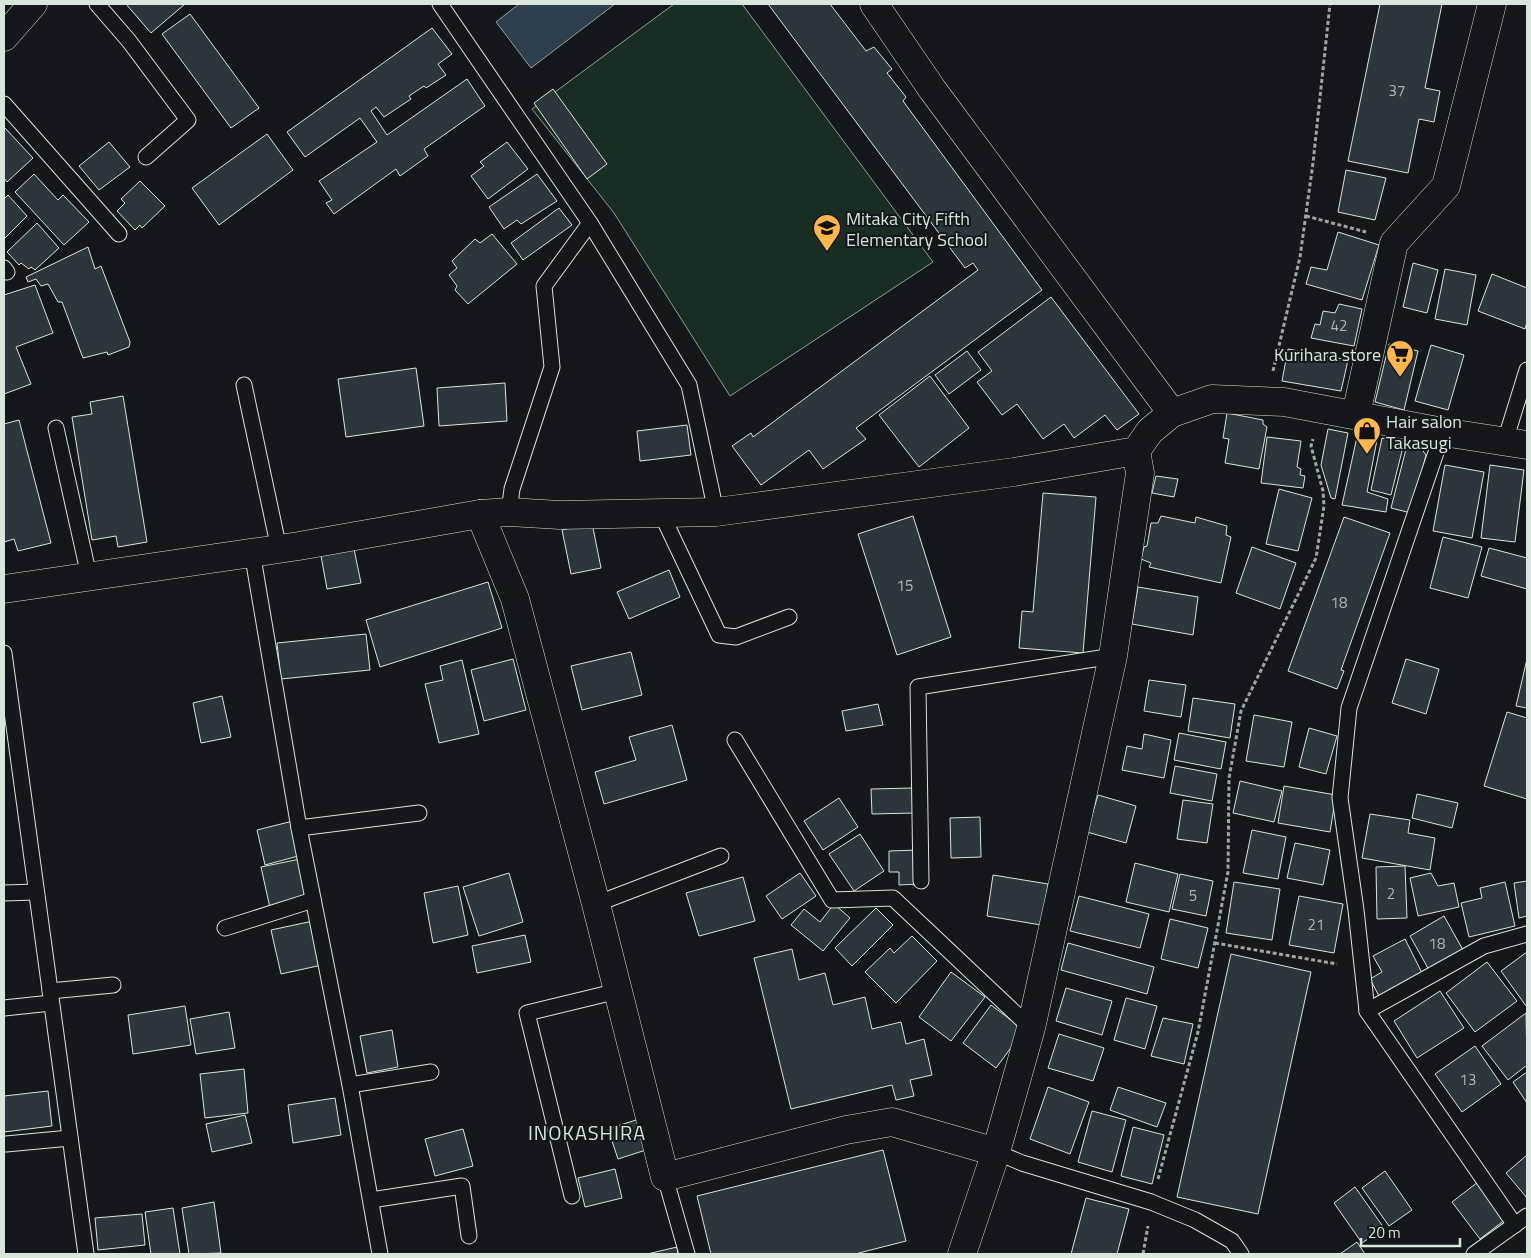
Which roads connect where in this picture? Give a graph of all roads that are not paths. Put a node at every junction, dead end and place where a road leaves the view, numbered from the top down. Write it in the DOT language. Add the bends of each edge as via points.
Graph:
graph roads {
  1 [pos="33,4"];
  2 [pos="97,4"];
  3 [pos="440,4"];
  4 [pos="874,4"];
  5 [pos="1492,4"];
  6 [pos="4,37"];
  7 [pos="4,104"];
  8 [pos="146,157"];
  9 [pos="590,223"];
  10 [pos="119,234"];
  11 [pos="1527,370"];
  12 [pos="244,386"];
  13 [pos="1172,413"];
  14 [pos="1356,414"];
  15 [pos="56,428"];
  16 [pos="1443,432"];
  17 [pos="1516,443"];
  18 [pos="1136,451"];
  19 [pos="509,512"];
  20 [pos="716,512"];
  21 [pos="661,513"];
  22 [pos="480,514"];
  23 [pos="279,549"];
  24 [pos="252,552"];
  25 [pos="89,576"];
  26 [pos="4,588"];
  27 [pos="789,617"];
  28 [pos="4,653"];
  29 [pos="1113,656"];
  30 [pos="735,740"];
  31 [pos="419,813"];
  32 [pos="298,828"];
  33 [pos="721,856"];
  34 [pos="921,881"];
  35 [pos="36,892"];
  36 [pos="4,893"];
  37 [pos="313,900"];
  38 [pos="596,904"];
  39 [pos="224,928"];
  40 [pos="1527,934"];
  41 [pos="113,985"];
  42 [pos="618,991"];
  43 [pos="50,997"];
  44 [pos="4,1008"];
  45 [pos="1367,1011"];
  46 [pos="1031,1028"];
  47 [pos="431,1072"];
  48 [pos="350,1085"];
  49 [pos="70,1138"];
  50 [pos="6,1144"];
  51 [pos="996,1152"];
  52 [pos="665,1177"];
  53 [pos="572,1196"];
  54 [pos="371,1200"];
  55 [pos="1521,1221"];
  56 [pos="469,1236"];
  57 [pos="1477,1253"];
  58 [pos="86,1254"];
  59 [pos="375,1254"];
  60 [pos="380,1254"];
  61 [pos="687,1254"];
  62 [pos="962,1254"];
  63 [pos="1241,1254"];
  1 -- 6 [label="street"];
  2 -- 8 [label="lane" via="188,120"];
  3 -- 9 [label="lane"];
  4 -- 13 [label="street" via="932,89"];
  5 -- 14 [label="street" via="1446,186 1394,242"];
  7 -- 10 [label="lane"];
  9 -- 19 [label="lane" via="544,286 552,366 512,489"];
  9 -- 20 [label="lane" via="689,385"];
  11 -- 17 [label="lane"];
  12 -- 23 [label="lane"];
  13 -- 14 [label="street" via="1212,399 1266,400"];
  13 -- 18 [label="street" via="1150,431"];
  14 -- 16 [label="street"];
  15 -- 25 [label="lane"];
  16 -- 17 [label="street"];
  16 -- 45 [label="lane" via="1349,708 1340,798"];
  18 -- 20 [label="street" via="1014,472"];
  18 -- 29 [label="street" via="1140,473"];
  19 -- 21 [label="street" via="560,515"];
  19 -- 22 [label="street"];
  20 -- 21 [label="street"];
  21 -- 27 [label="lane" via="719,635 736,637"];
  22 -- 23 [label="street"];
  22 -- 38 [label="street" via="515,598"];
  23 -- 24 [label="street"];
  24 -- 25 [label="street"];
  24 -- 32 [label="lane"];
  25 -- 26 [label="street"];
  28 -- 35 [label="lane"];
  29 -- 34 [label="lane" via="918,687"];
  29 -- 46 [label="street"];
  30 -- 46 [label="lane" via="832,900 893,898"];
  31 -- 32 [label="lane"];
  32 -- 37 [label="lane"];
  33 -- 38 [label="lane"];
  35 -- 36 [label="lane"];
  35 -- 43 [label="lane"];
  37 -- 39 [label="lane"];
  37 -- 48 [label="lane"];
  38 -- 42 [label="street"];
  40 -- 45 [label="lane" via="1484,946"];
  41 -- 43 [label="lane"];
  42 -- 52 [label="street"];
  42 -- 53 [label="lane" via="527,1013"];
  43 -- 44 [label="lane"];
  43 -- 49 [label="lane"];
  45 -- 55 [label="lane"];
  46 -- 51 [label="street"];
  47 -- 48 [label="lane"];
  48 -- 54 [label="lane"];
  49 -- 50 [label="lane"];
  49 -- 58 [label="lane"];
  51 -- 52 [label="street" via="892,1122 846,1130"];
  51 -- 62 [label="street"];
  51 -- 63 [label="lane" via="1151,1202 1195,1220 1232,1241"];
  52 -- 61 [label="lane"];
  54 -- 56 [label="lane" via="462,1186"];
  54 -- 60 [label="lane"];
  55 -- 57 [label="lane"];
  59 -- 60 [label="lane"];
}
